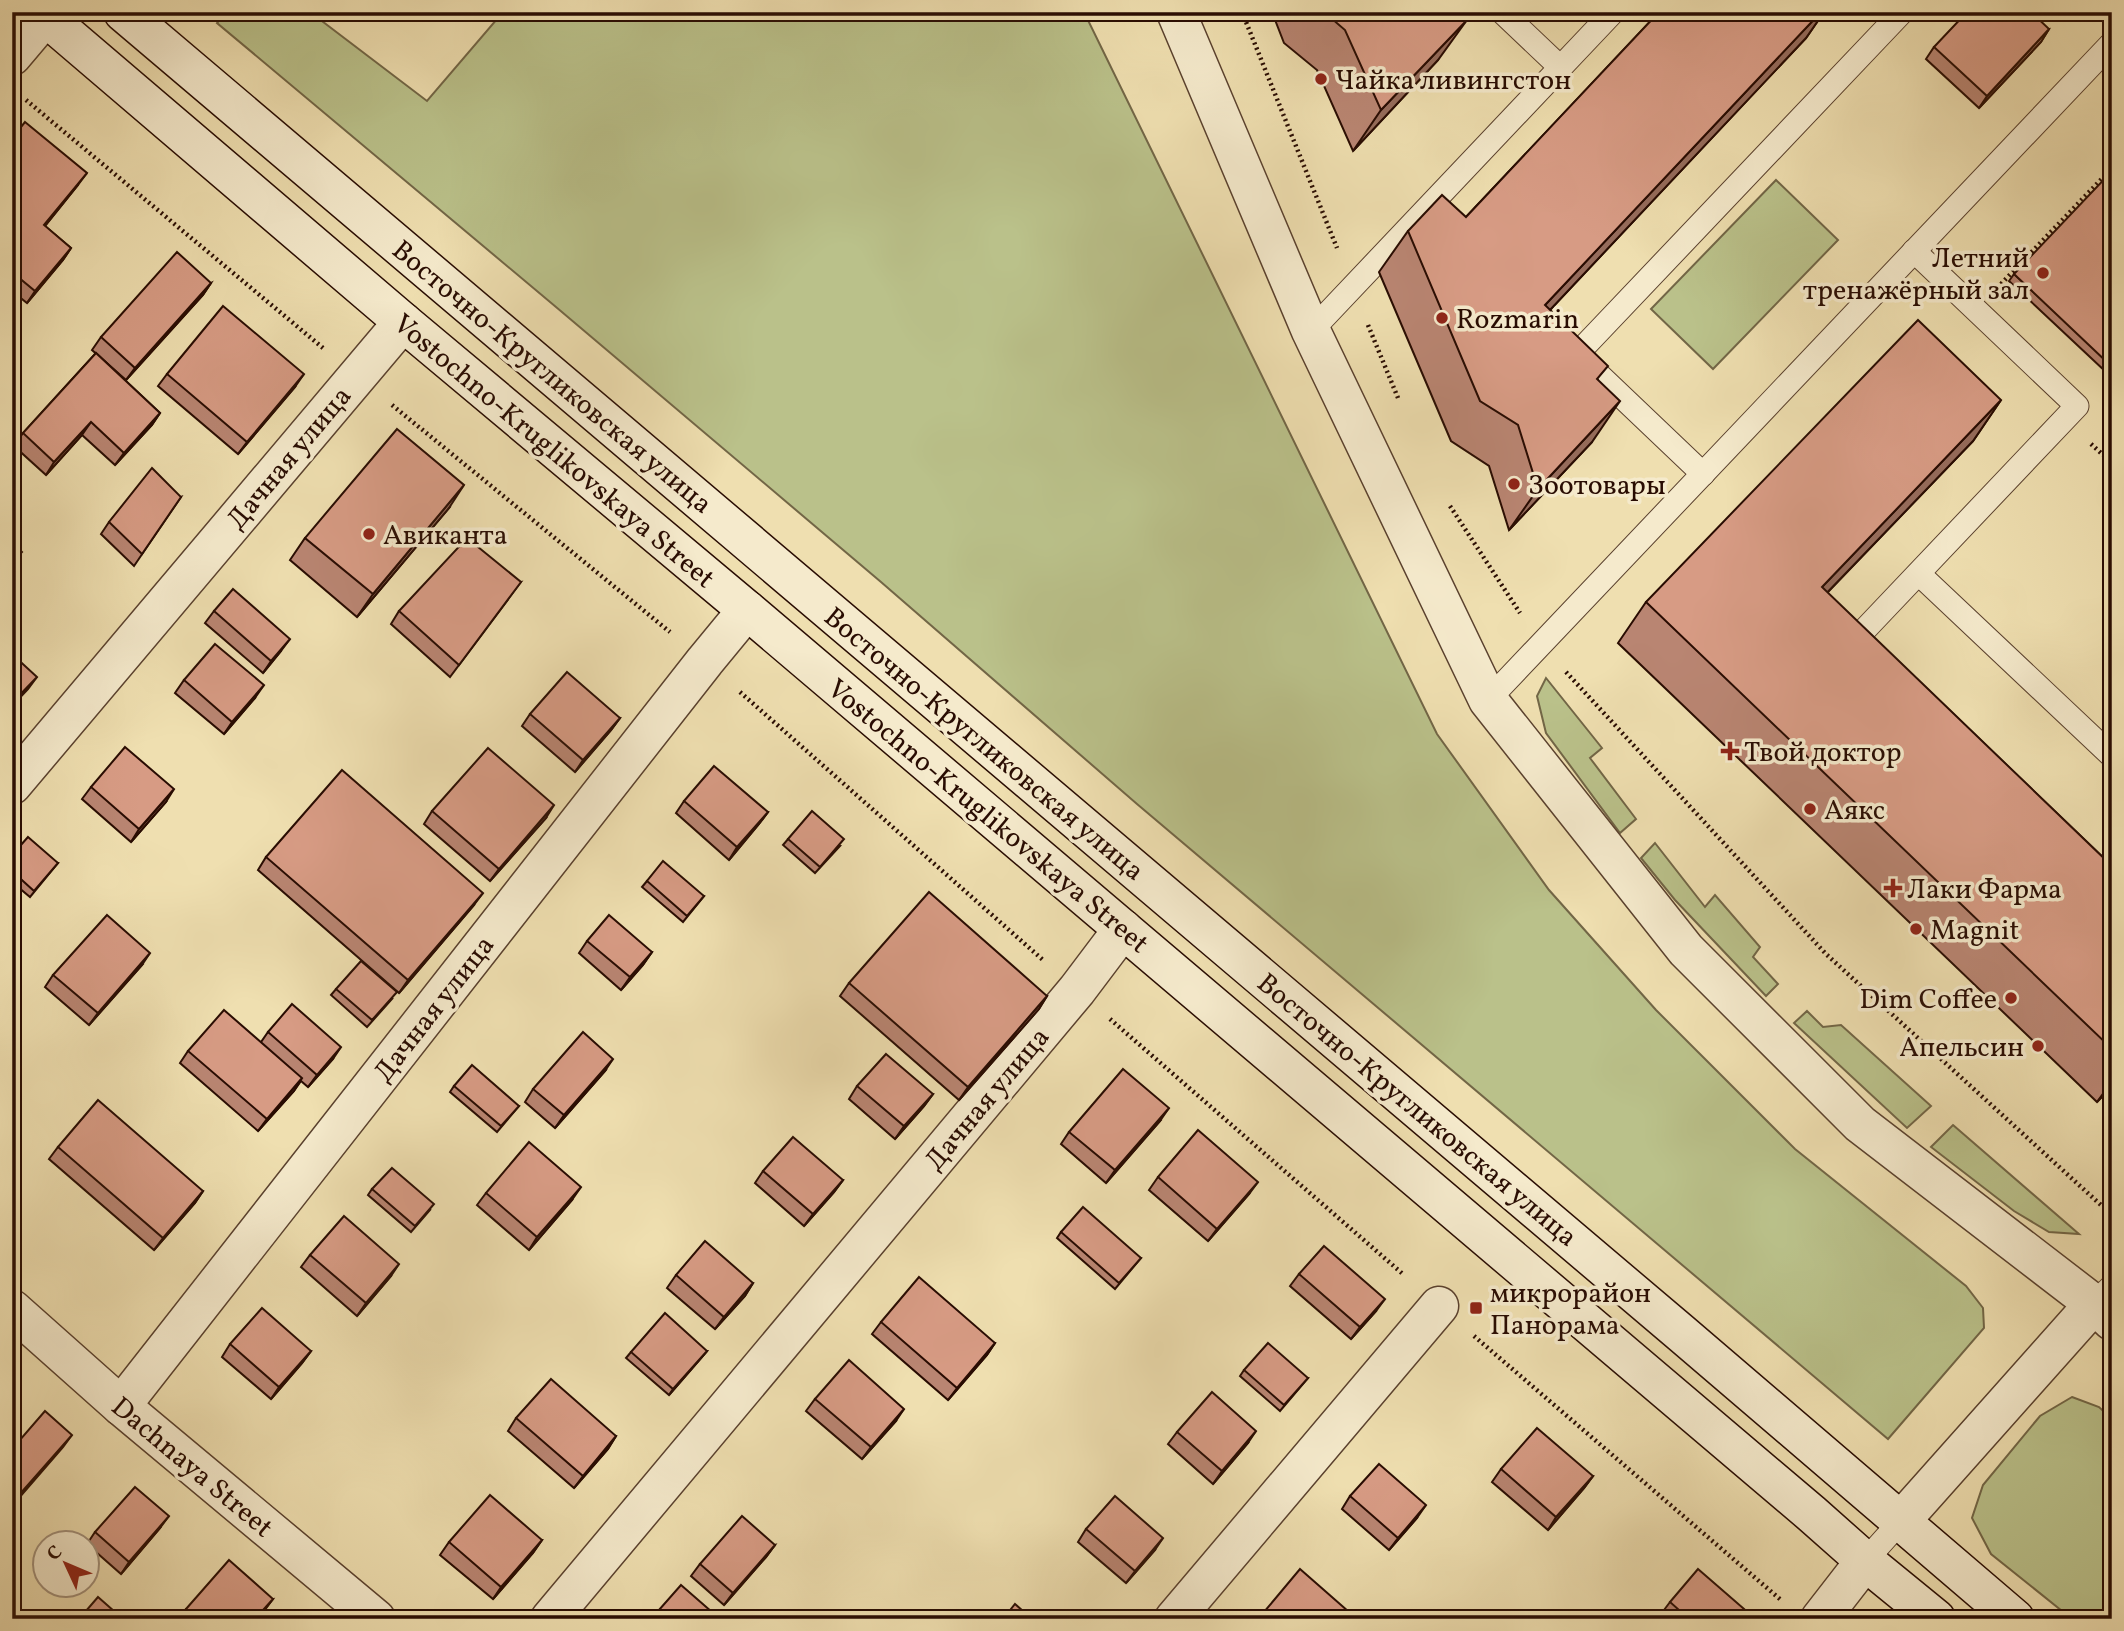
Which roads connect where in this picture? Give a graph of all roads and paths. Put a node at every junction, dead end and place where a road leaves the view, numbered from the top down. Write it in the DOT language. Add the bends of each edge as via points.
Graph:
graph roads {
  1 [pos="123,12"];
  2 [pos="1176,12"];
  3 [pos="1242,12"];
  4 [pos="1502,12"];
  5 [pos="1612,12"];
  6 [pos="1902,12"];
  7 [pos="43,14"];
  8 [pos="2112,43"];
  9 [pos="12,56"];
  10 [pos="1560,67"];
  11 [pos="23,97"];
  12 [pos="2112,168"];
  13 [pos="1914,251"];
  14 [pos="1353,286"];
  15 [pos="1977,310"];
  16 [pos="403,322"];
  17 [pos="1311,331"];
  18 [pos="357,376"];
  19 [pos="1399,401"];
  20 [pos="1703,474"];
  21 [pos="1445,499"];
  22 [pos="1919,574"];
  23 [pos="747,610"];
  24 [pos="1541,644"];
  25 [pos="705,661"];
  26 [pos="1873,661"];
  27 [pos="1488,700"];
  28 [pos="2112,756"];
  29 [pos="12,785"];
  30 [pos="1124,929"];
  31 [pos="1077,990"];
  32 [pos="2112,1212"];
  33 [pos="2106,1304"];
  34 [pos="1439,1306"];
  35 [pos="12,1309"];
  36 [pos="121,1406"];
  37 [pos="1900,1522"];
  38 [pos="1866,1561"];
  39 [pos="1784,1602"];
  40 [pos="376,1619"];
  41 [pos="550,1619"];
  42 [pos="1174,1619"];
  43 [pos="1820,1619"];
  44 [pos="1936,1619"];
  45 [pos="2015,1619"];
  1 -- 37 [label="street, Восточно-Кругликовская улица"];
  2 -- 17 [label="street"];
  3 -- 14 [label="path"];
  4 -- 10 [label="lane"];
  5 -- 10 [label="lane"];
  6 -- 20 [label="lane" via="1577,354"];
  7 -- 9 [label="street"];
  7 -- 16 [label="street, Vostochno-Kruglikovskaya Street"];
  8 -- 13 [label="lane"];
  10 -- 14 [label="lane"];
  11 -- 18 [label="path"];
  12 -- 15 [label="path"];
  13 -- 15 [label="lane"];
  13 -- 20 [label="lane"];
  14 -- 17 [label="lane"];
  14 -- 19 [label="path"];
  15 -- 22 [label="lane" via="2077,406"];
  16 -- 18 [label="street, Дачная улица"];
  16 -- 23 [label="street, Vostochno-Kruglikovskaya Street"];
  17 -- 27 [label="street"];
  18 -- 25 [label="path"];
  18 -- 29 [label="street, Дачная улица"];
  20 -- 24 [label="lane"];
  21 -- 24 [label="path"];
  22 -- 26 [label="lane" via="1853,642"];
  22 -- 28 [label="lane"];
  23 -- 25 [label="street, Дачная улица"];
  23 -- 30 [label="street, Vostochno-Kruglikovskaya Street"];
  24 -- 27 [label="lane"];
  24 -- 32 [label="path" via="1826,954"];
  25 -- 31 [label="path"];
  25 -- 36 [label="street, Дачная улица"];
  27 -- 33 [label="street" via="1686,950 1860,1124"];
  30 -- 31 [label="street, Дачная улица"];
  30 -- 38 [label="street, Vostochno-Kruglikovskaya Street"];
  31 -- 34 [label="path"];
  31 -- 41 [label="street, Дачная улица"];
  33 -- 37 [label="street"];
  34 -- 39 [label="path"];
  34 -- 42 [label="street"];
  35 -- 36 [label="street, Dachnaya Street"];
  36 -- 40 [label="street, Dachnaya Street"];
  37 -- 38 [label="lane"];
  37 -- 45 [label="street, Восточно-Кругликовская улица"];
  38 -- 43 [label="street"];
  38 -- 44 [label="street, Vostochno-Kruglikovskaya Street"];
}
